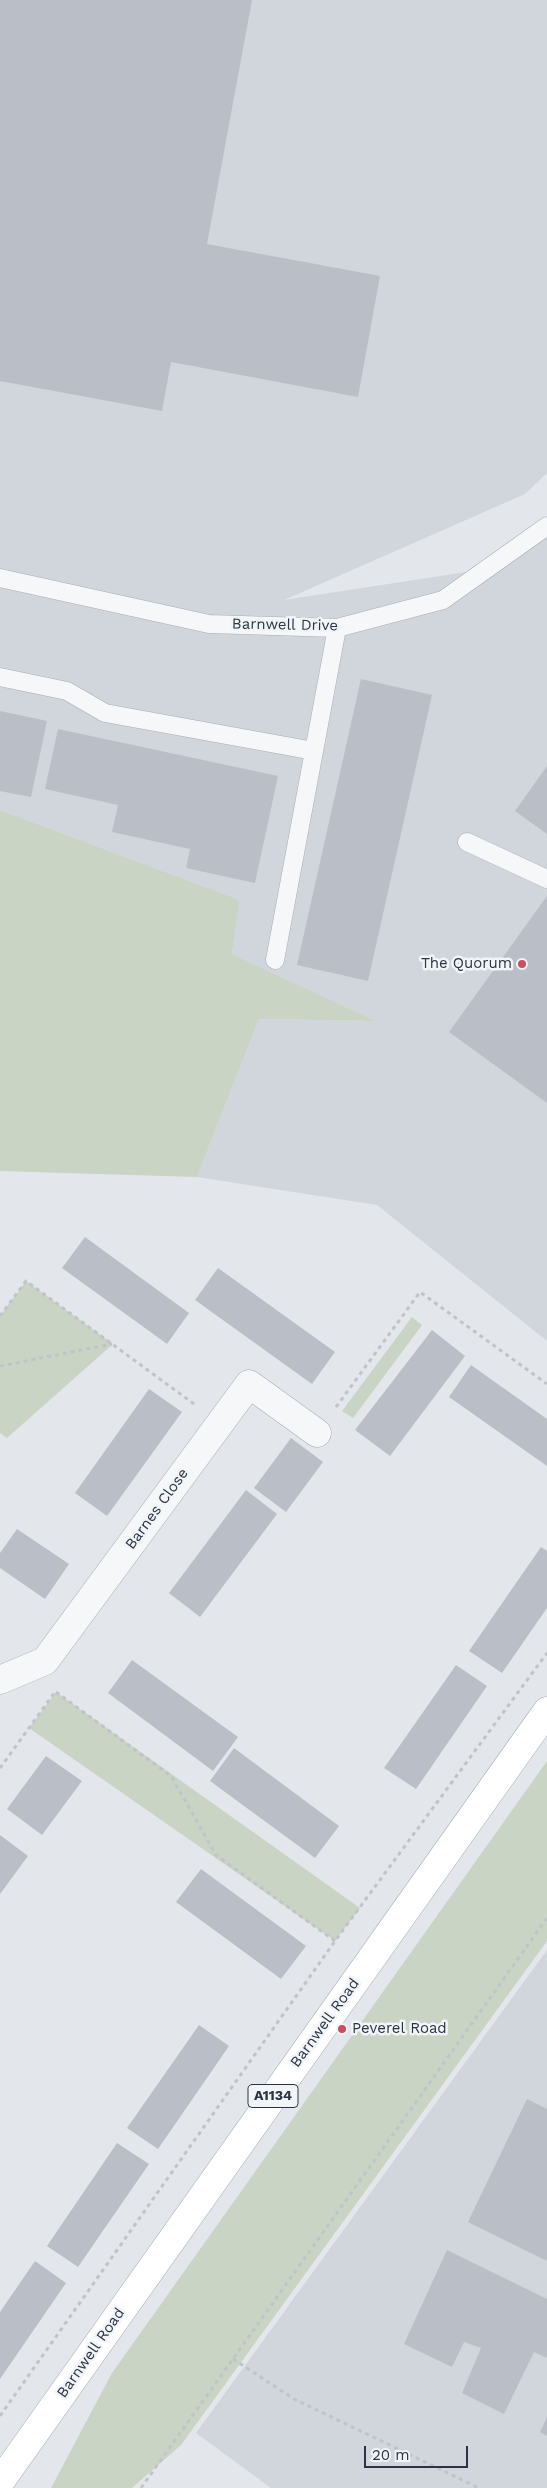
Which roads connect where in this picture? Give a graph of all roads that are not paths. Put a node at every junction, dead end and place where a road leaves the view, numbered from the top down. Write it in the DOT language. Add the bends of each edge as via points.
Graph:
graph roads {
  1 [pos="547,526"];
  2 [pos="0,578"];
  3 [pos="337,628"];
  4 [pos="0,677"];
  5 [pos="314,751"];
  6 [pos="467,842"];
  7 [pos="547,879"];
  8 [pos="275,960"];
  9 [pos="316,1433"];
  10 [pos="0,1680"];
  11 [pos="547,1711"];
  12 [pos="0,2482"];
  1 -- 3 [label="lane, Barnwell Drive" via="443,600"];
  2 -- 3 [label="lane, Barnwell Drive" via="209,624"];
  3 -- 5 [label="lane"];
  4 -- 5 [label="lane" via="67,691 105,712"];
  5 -- 8 [label="lane"];
  6 -- 7 [label="lane"];
  9 -- 10 [label="street, Barnes Close" via="249,1384 45,1661"];
  11 -- 12 [label="main road, Barnwell Road / A1134"];
}
